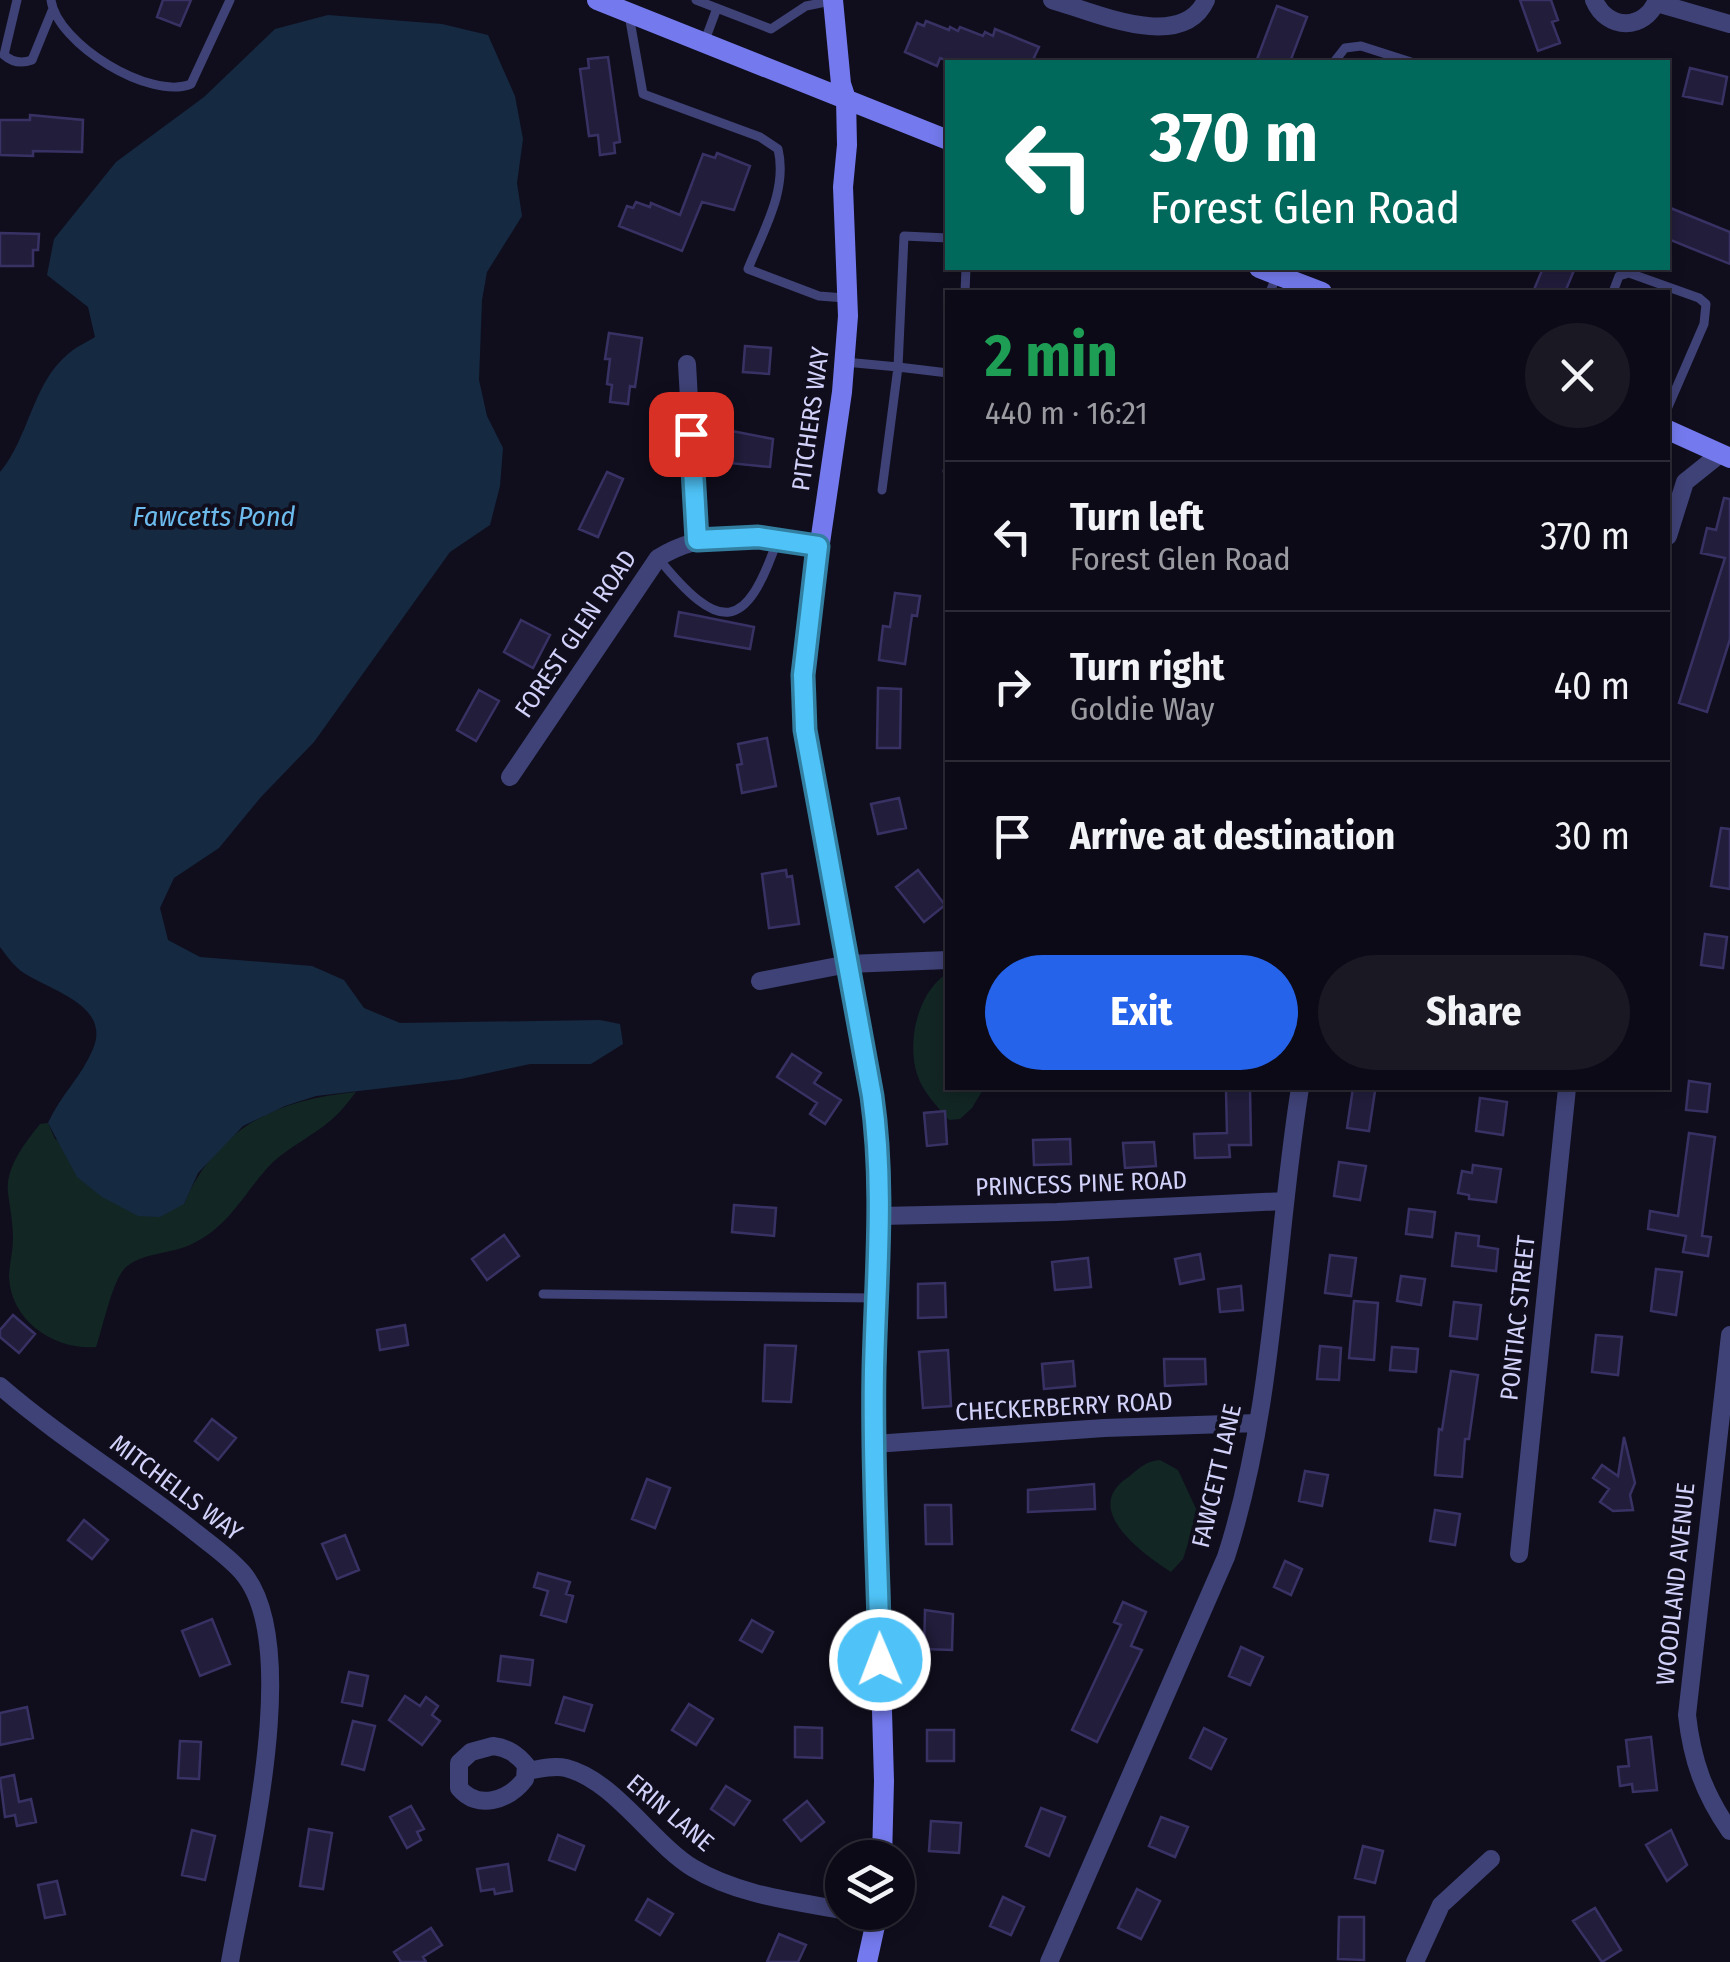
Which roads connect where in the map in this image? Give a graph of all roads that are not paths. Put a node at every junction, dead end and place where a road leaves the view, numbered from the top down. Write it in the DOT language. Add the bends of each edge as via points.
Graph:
graph roads {
  1 [pos="17,0"];
  2 [pos="230,0"];
  3 [pos="597,0"];
  4 [pos="696,0"];
  5 [pos="834,0"];
  6 [pos="844,0"];
  7 [pos="1052,0"];
  8 [pos="1206,0"];
  9 [pos="1594,0"];
  10 [pos="1657,1"];
  11 [pos="52,5"];
  12 [pos="717,8"];
  13 [pos="628,12"];
  14 [pos="1730,24"];
  15 [pos="704,43"];
  16 [pos="1336,60"];
  17 [pos="1406,60"];
  18 [pos="846,100"];
  19 [pos="945,139"];
  20 [pos="945,238"];
  21 [pos="1269,278"];
  22 [pos="1314,290"];
  23 [pos="1614,290"];
  24 [pos="848,298"];
  25 [pos="846,362"];
  26 [pos="687,364"];
  27 [pos="898,367"];
  28 [pos="945,374"];
  29 [pos="1670,402"];
  30 [pos="1670,431"];
  31 [pos="1725,456"];
  32 [pos="882,490"];
  33 [pos="1670,530"];
  34 [pos="778,538"];
  35 [pos="697,540"];
  36 [pos="818,546"];
  37 [pos="658,558"];
  38 [pos="510,777"];
  39 [pos="945,960"];
  40 [pos="848,964"];
  41 [pos="760,981"];
  42 [pos="1300,1090"];
  43 [pos="1567,1090"];
  44 [pos="1284,1202"];
  45 [pos="880,1216"];
  46 [pos="543,1294"];
  47 [pos="877,1298"];
  48 [pos="1730,1334"];
  49 [pos="0,1386"];
  50 [pos="1258,1422"];
  51 [pos="874,1444"];
  52 [pos="1519,1554"];
  53 [pos="528,1771"];
  54 [pos="1730,1830"];
  55 [pos="882,1840"];
  56 [pos="1490,1859"];
  57 [pos="825,1907"];
  58 [pos="869,1930"];
  59 [pos="230,1962"];
  60 [pos="866,1962"];
  61 [pos="1049,1962"];
  62 [pos="1414,1962"];
  1 -- 11 [label="lane" via="4,54 23,63 32,60"];
  2 -- 11 [label="lane" via="200,69 180,89 165,89 92,57"];
  3 -- 13 [label="main road"];
  4 -- 12 [label="lane"];
  5 -- 6 [label="street"];
  5 -- 12 [label="lane" via="806,6 772,29"];
  5 -- 18 [label="main road, PITCHERS WAY"];
  7 -- 8 [label="street" via="1161,28 1185,24"];
  9 -- 10 [label="street" via="1610,20 1625,24 1641,21"];
  10 -- 14 [label="street"];
  12 -- 15 [label="lane"];
  13 -- 15 [label="main road"];
  13 -- 24 [label="lane" via="643,94 760,137 778,150 780,186 748,268 819,296"];
  15 -- 18 [label="main road"];
  16 -- 17 [label="lane" via="1345,48 1361,46"];
  18 -- 19 [label="main road"];
  18 -- 24 [label="main road, PITCHERS WAY"];
  20 -- 27 [label="lane" via="904,236"];
  21 -- 22 [label="main road"];
  23 -- 29 [label="lane" via="1629,273 1706,304"];
  24 -- 25 [label="main road, PITCHERS WAY"];
  25 -- 27 [label="lane"];
  25 -- 36 [label="main road, PITCHERS WAY"];
  26 -- 35 [label="street"];
  27 -- 28 [label="lane"];
  27 -- 32 [label="lane"];
  30 -- 31 [label="main road"];
  31 -- 33 [label="street" via="1685,482"];
  34 -- 35 [label="street, FOREST GLEN ROAD"];
  34 -- 36 [label="street, FOREST GLEN ROAD"];
  34 -- 37 [label="lane" via="752,598 734,612 696,600"];
  35 -- 37 [label="street, FOREST GLEN ROAD"];
  36 -- 40 [label="main road, PITCHERS WAY" via="802,698"];
  37 -- 38 [label="street, FOREST GLEN ROAD"];
  39 -- 40 [label="street"];
  40 -- 41 [label="street"];
  40 -- 45 [label="main road, PITCHERS WAY" via="877,1128"];
  42 -- 44 [label="street, FAWCETT LANE"];
  43 -- 52 [label="street, PONTIAC STREET"];
  44 -- 45 [label="street, PRINCESS PINE ROAD"];
  44 -- 50 [label="street, FAWCETT LANE"];
  45 -- 47 [label="main road, PITCHERS WAY"];
  46 -- 47 [label="lane"];
  47 -- 51 [label="main road, PITCHERS WAY"];
  48 -- 54 [label="street, WOODLAND AVENUE" via="1687,1715 1697,1772"];
  49 -- 59 [label="street, MITCHELLS WAY" via="202,1538 251,1585 268,1646 268,1724"];
  50 -- 51 [label="street, CHECKERBERRY ROAD"];
  50 -- 61 [label="street, FAWCETT LANE" via="1226,1556"];
  51 -- 55 [label="main road, PITCHERS WAY"];
  53 -- 57 [label="street, ERIN LANE" via="560,1766 582,1775 715,1879"];
  56 -- 62 [label="street" via="1442,1906"];
  58 -- 60 [label="main road"];
}
